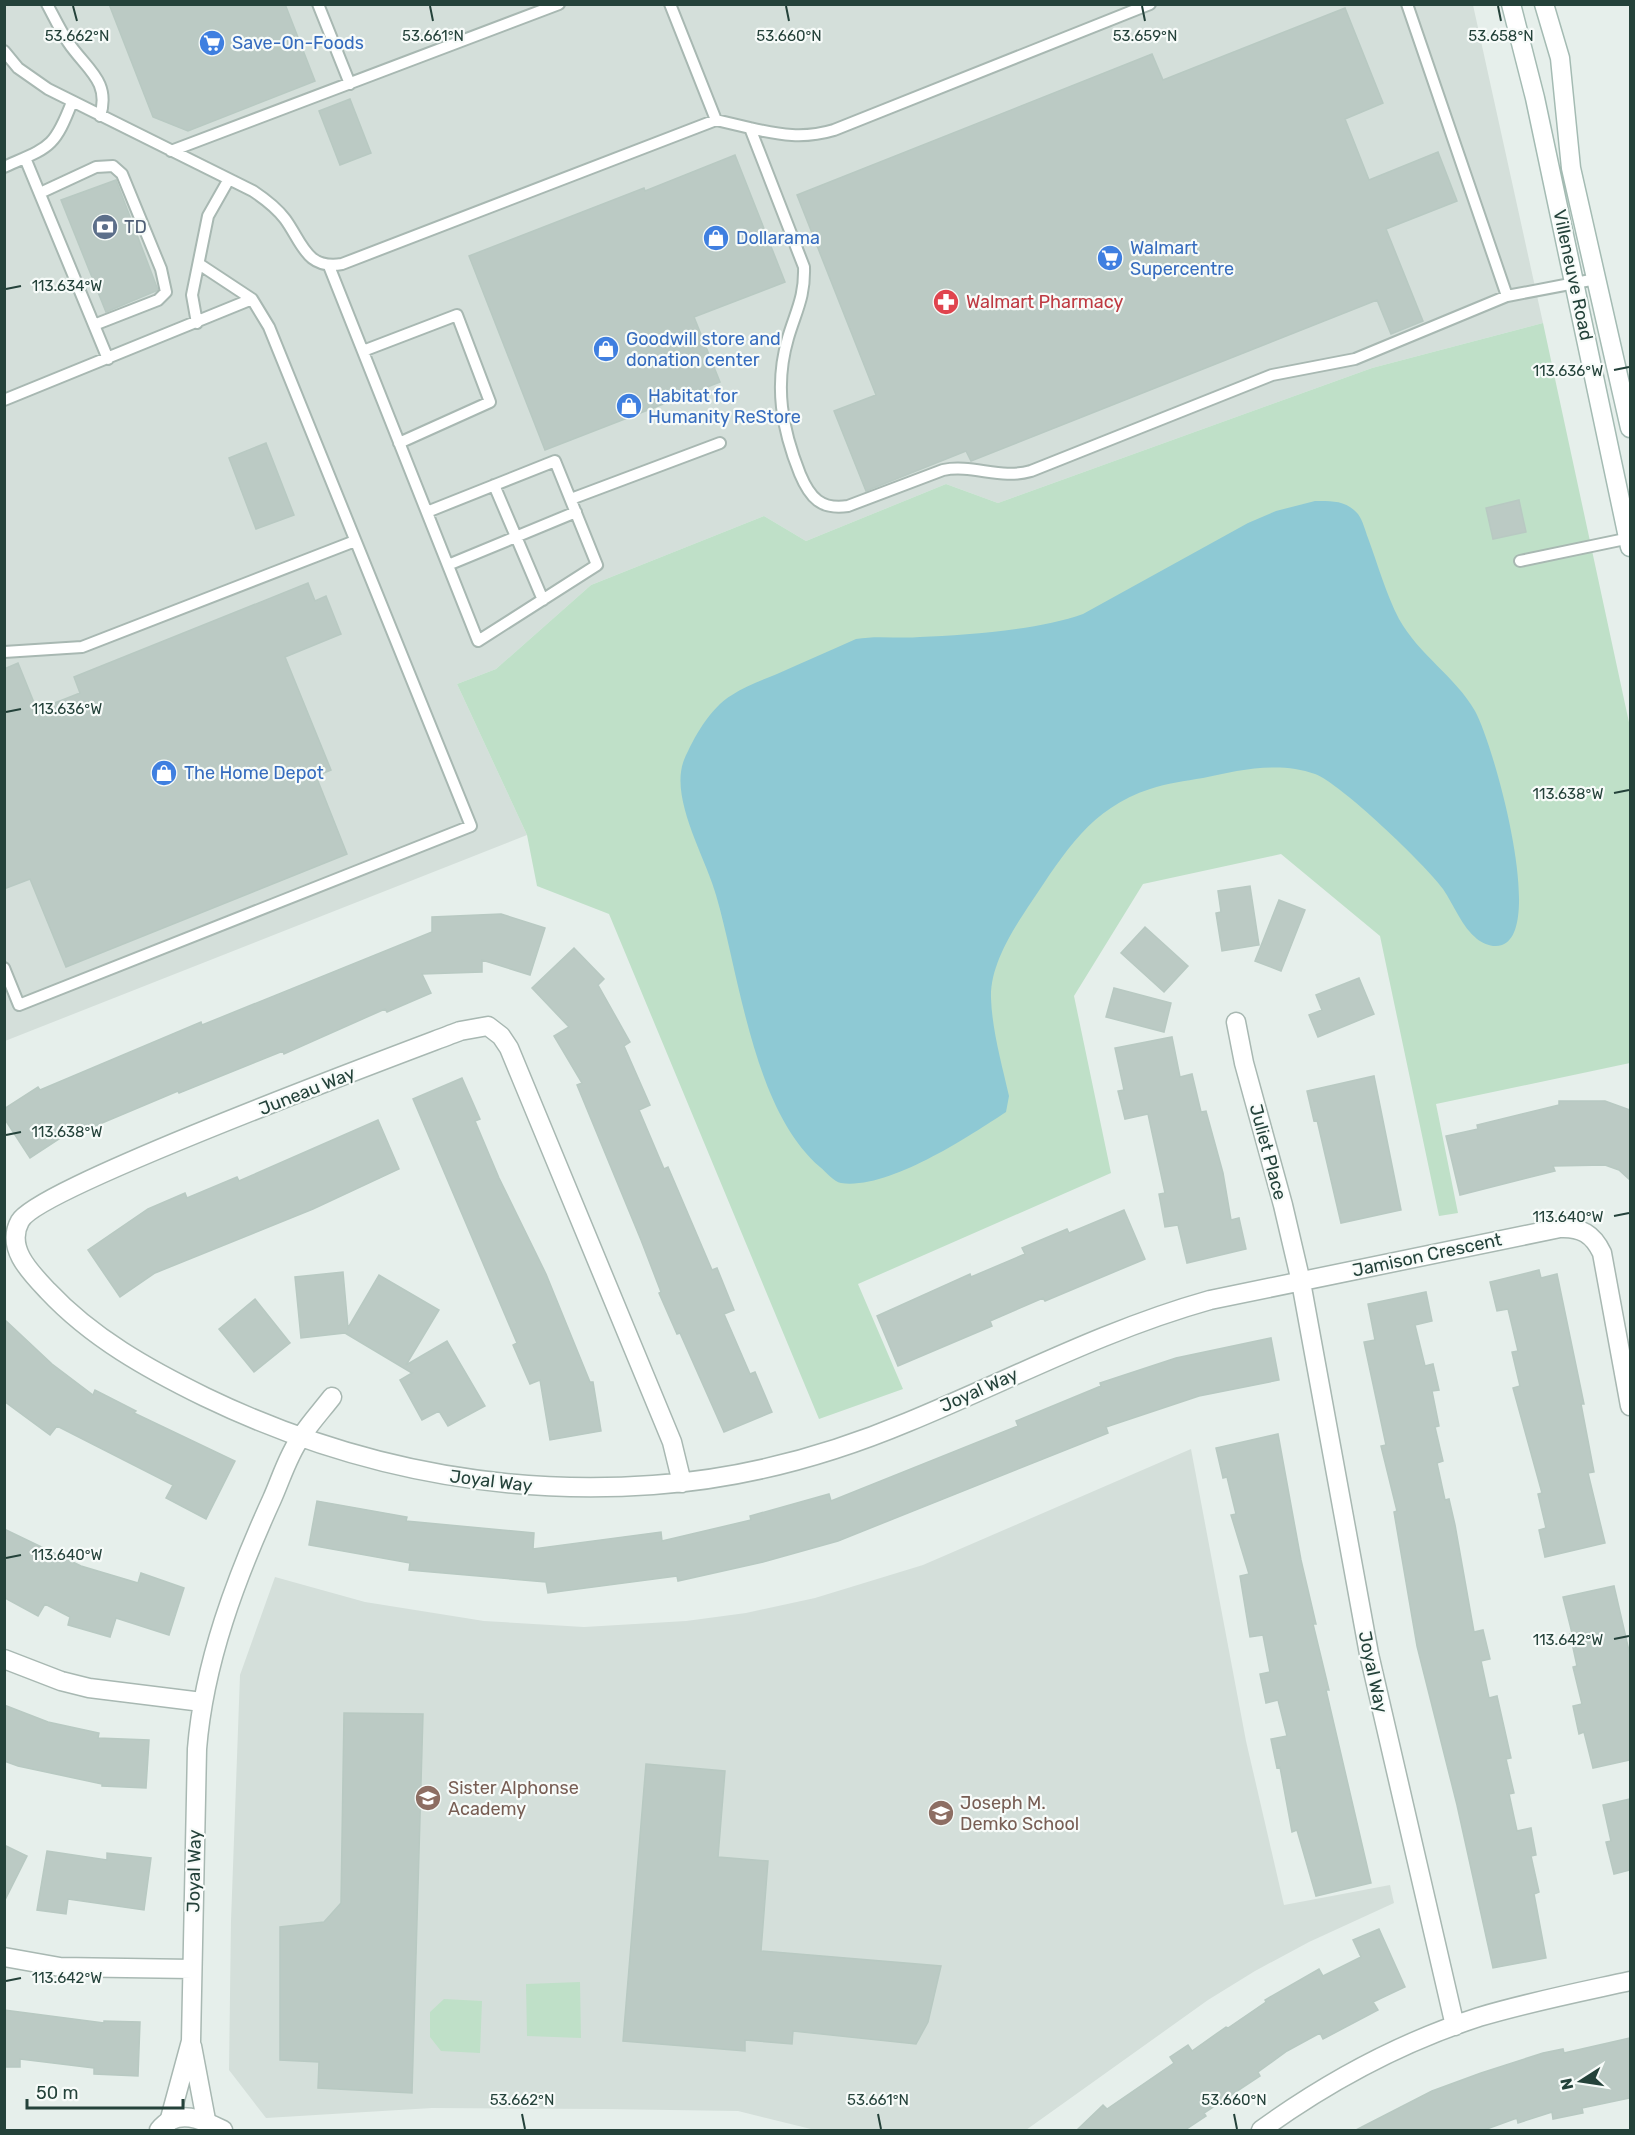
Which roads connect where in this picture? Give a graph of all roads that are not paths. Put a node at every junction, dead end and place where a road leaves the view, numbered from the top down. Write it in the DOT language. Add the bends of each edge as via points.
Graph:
graph roads {
  1 [pos="47,4"];
  2 [pos="318,4"];
  3 [pos="559,4"];
  4 [pos="670,4"];
  5 [pos="1150,4"];
  6 [pos="1407,4"];
  7 [pos="1511,4"];
  8 [pos="1544,4"];
  9 [pos="4,51"];
  10 [pos="350,84"];
  11 [pos="72,102"];
  12 [pos="100,116"];
  13 [pos="716,120"];
  14 [pos="750,128"];
  15 [pos="171,151"];
  16 [pos="25,158"];
  17 [pos="4,166"];
  18 [pos="230,179"];
  19 [pos="40,193"];
  20 [pos="199,264"];
  21 [pos="329,266"];
  22 [pos="1596,279"];
  23 [pos="1574,283"];
  24 [pos="1507,296"];
  25 [pos="252,298"];
  26 [pos="197,322"];
  27 [pos="94,325"];
  28 [pos="363,351"];
  29 [pos="108,359"];
  30 [pos="4,400"];
  31 [pos="1630,428"];
  32 [pos="399,443"];
  33 [pos="720,444"];
  34 [pos="494,485"];
  35 [pos="571,500"];
  36 [pos="427,512"];
  37 [pos="576,512"];
  38 [pos="516,537"];
  39 [pos="355,541"];
  40 [pos="1630,541"];
  41 [pos="1520,561"];
  42 [pos="448,565"];
  43 [pos="543,600"];
  44 [pos="4,652"];
  45 [pos="4,968"];
  46 [pos="1236,1022"];
  47 [pos="1301,1282"];
  48 [pos="332,1397"];
  49 [pos="1630,1407"];
  50 [pos="300,1438"];
  51 [pos="682,1483"];
  52 [pos="4,1659"];
  53 [pos="202,1702"];
  54 [pos="4,1957"];
  55 [pos="192,1969"];
  56 [pos="1630,1981"];
  57 [pos="1455,2026"];
  58 [pos="191,2041"];
  59 [pos="161,2127"];
  60 [pos="217,2127"];
  61 [pos="1261,2130"];
  1 -- 12 [label="lane" via="68,42 100,83 105,100"];
  2 -- 10 [label="lane"];
  3 -- 10 [label="lane"];
  4 -- 13 [label="lane"];
  5 -- 14 [label="lane" via="834,130 795,137"];
  6 -- 24 [label="lane"];
  7 -- 23 [label="street, Villeneuve Road"];
  8 -- 22 [label="street, Villeneuve Road" via="1560,58 1571,168"];
  9 -- 11 [label="lane" via="27,75"];
  10 -- 15 [label="lane"];
  11 -- 12 [label="lane"];
  11 -- 16 [label="lane" via="51,144"];
  12 -- 15 [label="lane"];
  13 -- 14 [label="lane"];
  13 -- 21 [label="lane"];
  14 -- 24 [label="lane" via="804,267 805,289 788,338 782,372 780,409 784,429 805,486 818,501 832,508 848,506 958,467 1006,476 1031,471 1272,375 1355,358"];
  15 -- 18 [label="lane"];
  16 -- 17 [label="lane"];
  16 -- 19 [label="lane"];
  18 -- 20 [label="lane" via="208,216"];
  18 -- 21 [label="lane" via="272,204 308,255"];
  19 -- 27 [label="lane"];
  19 -- 27 [label="lane" via="96,167 112,166 122,174 161,269 166,292 158,300"];
  20 -- 25 [label="lane"];
  20 -- 26 [label="lane" via="192,295"];
  21 -- 28 [label="lane"];
  22 -- 23 [label="lane"];
  22 -- 31 [label="street, Villeneuve Road"];
  23 -- 24 [label="lane"];
  23 -- 40 [label="street, Villeneuve Road"];
  25 -- 26 [label="lane"];
  25 -- 39 [label="lane" via="269,327"];
  26 -- 29 [label="lane"];
  27 -- 29 [label="lane"];
  28 -- 32 [label="lane"];
  28 -- 32 [label="lane" via="457,315 490,402"];
  29 -- 30 [label="lane"];
  32 -- 36 [label="lane"];
  33 -- 35 [label="lane"];
  34 -- 35 [label="lane" via="555,461"];
  34 -- 36 [label="lane"];
  34 -- 38 [label="lane"];
  35 -- 37 [label="lane"];
  36 -- 42 [label="lane"];
  37 -- 38 [label="lane"];
  37 -- 43 [label="lane" via="597,565"];
  38 -- 42 [label="lane"];
  38 -- 43 [label="lane"];
  39 -- 44 [label="lane" via="82,647"];
  39 -- 45 [label="lane" via="471,826 19,1005"];
  40 -- 41 [label="lane"];
  42 -- 43 [label="lane" via="478,641"];
  46 -- 47 [label="street, Juliet Place"];
  47 -- 49 [label="street, Jamison Crescent" via="1550,1230 1579,1230 1597,1243 1606,1264"];
  47 -- 51 [label="street, Joyal Way" via="1210,1300 1142,1320 908,1422 816,1455 752,1472"];
  47 -- 57 [label="street, Joyal Way" via="1369,1654"];
  48 -- 50 [label="street"];
  50 -- 51 [label="street, Joyal Way" via="391,1465 484,1481 562,1488"];
  50 -- 51 [label="street, Juneau Way" via="191,1390 99,1337 56,1300 23,1262 16,1244 19,1222 36,1206 142,1156 469,1028 488,1026 501,1036 514,1059 672,1442"];
  50 -- 53 [label="street, Joyal Way" via="240,1574"];
  52 -- 53 [label="street" via="89,1688"];
  53 -- 55 [label="street, Joyal Way" via="197,1749"];
  54 -- 55 [label="street" via="60,1967"];
  55 -- 58 [label="street, Joyal Way"];
  56 -- 57 [label="street" via="1539,2001"];
  57 -- 61 [label="street" via="1341,2079"];
  58 -- 59 [label="street, Joyal Way"];
  58 -- 60 [label="street, Joyal Way"];
  59 -- 60 [label="street" via="176,2118 192,2117"];
}
